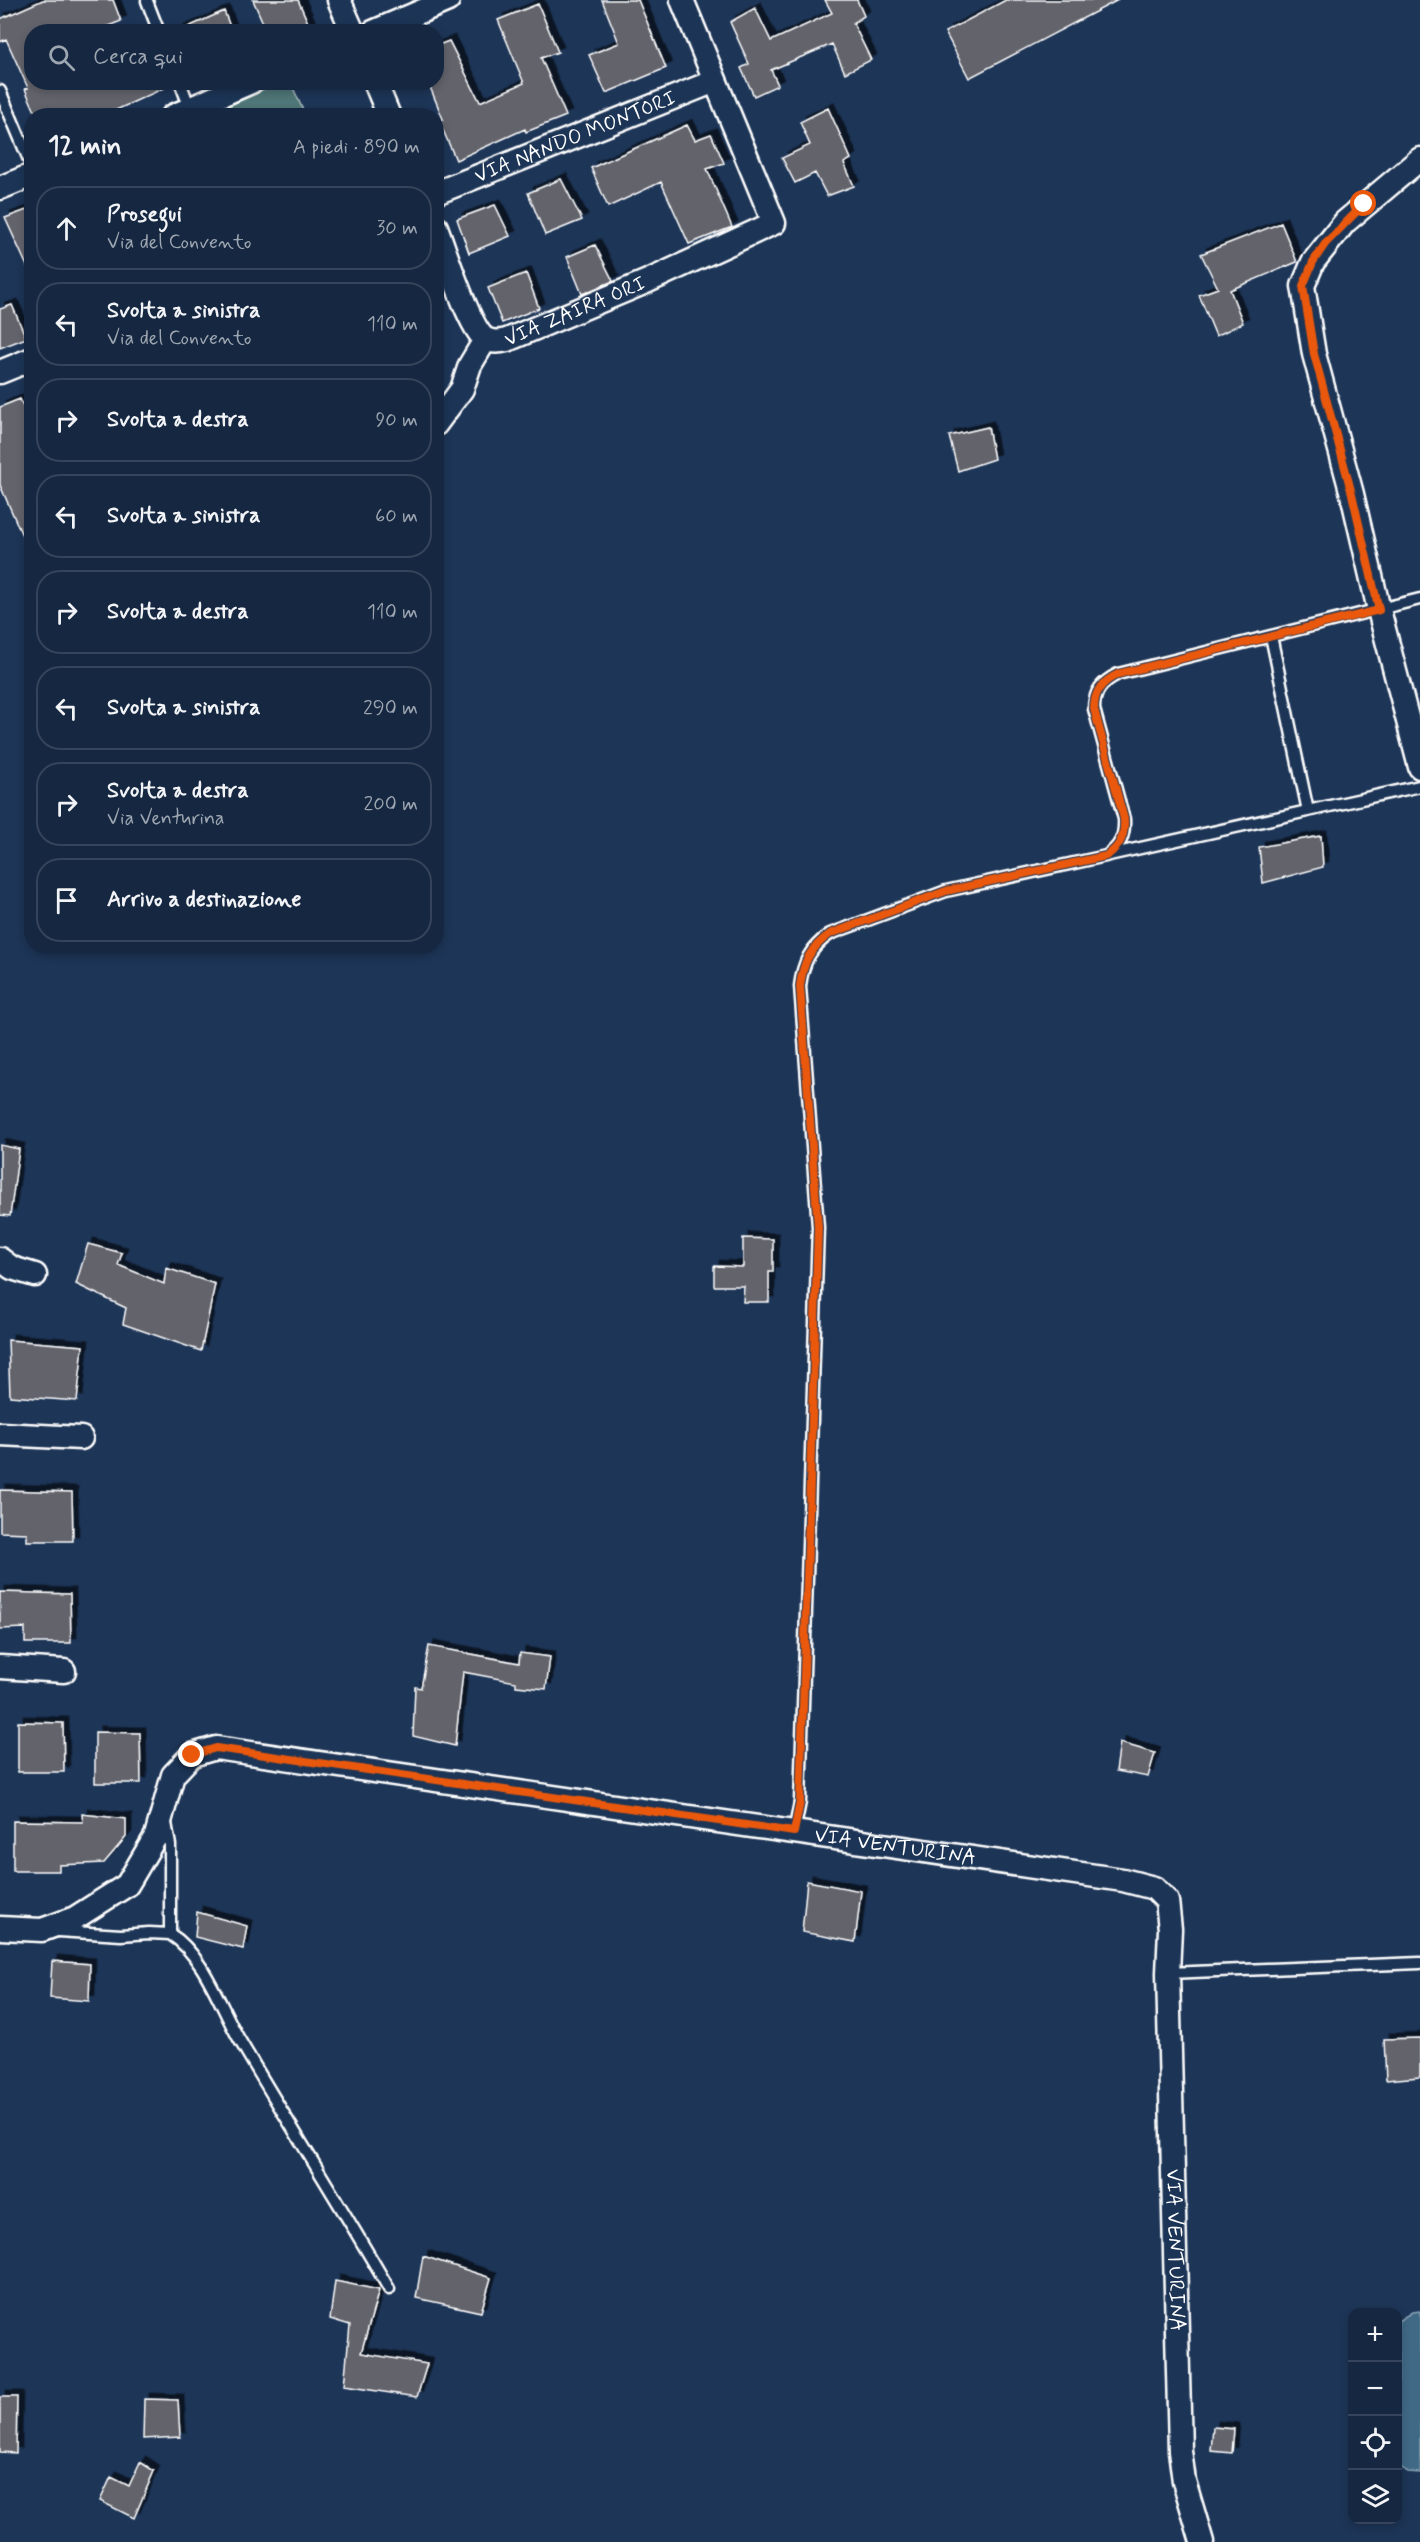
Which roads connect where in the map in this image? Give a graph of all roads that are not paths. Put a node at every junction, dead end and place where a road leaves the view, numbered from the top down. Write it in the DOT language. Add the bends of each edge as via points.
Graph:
graph roads {
  1 [pos="339,0"];
  2 [pos="448,0"];
  3 [pos="682,0"];
  4 [pos="147,1"];
  5 [pos="156,24"];
  6 [pos="350,24"];
  7 [pos="392,24"];
  8 [pos="715,81"];
  9 [pos="180,90"];
  10 [pos="232,90"];
  11 [pos="378,90"];
  12 [pos="0,91"];
  13 [pos="181,108"];
  14 [pos="190,108"];
  15 [pos="386,108"];
  16 [pos="24,148"];
  17 [pos="1420,159"];
  18 [pos="24,178"];
  19 [pos="0,188"];
  20 [pos="444,190"];
  21 [pos="444,248"];
  22 [pos="485,340"];
  23 [pos="24,362"];
  24 [pos="0,372"];
  25 [pos="444,413"];
  26 [pos="1420,599"];
  27 [pos="1379,610"];
  28 [pos="1270,636"];
  29 [pos="1420,767"];
  30 [pos="1420,786"];
  31 [pos="1308,811"];
  32 [pos="1106,856"];
  33 [pos="0,1259"];
  34 [pos="35,1275"];
  35 [pos="0,1434"];
  36 [pos="81,1438"];
  37 [pos="0,1667"];
  38 [pos="64,1671"];
  39 [pos="164,1810"];
  40 [pos="794,1832"];
  41 [pos="0,1928"];
  42 [pos="42,1930"];
  43 [pos="170,1934"];
  44 [pos="1420,1963"];
  45 [pos="1168,1973"];
  46 [pos="389,2289"];
  47 [pos="1202,2542"];
  1 -- 6 [label="street"];
  2 -- 7 [label="street"];
  3 -- 8 [label="street"];
  4 -- 5 [label="lane"];
  8 -- 20 [label="street, VIA NANDO MONTORI"];
  8 -- 22 [label="street, VIA ZAIRA ORI" via="774,223 507,340"];
  9 -- 13 [label="lane"];
  10 -- 14 [label="street"];
  11 -- 15 [label="street"];
  12 -- 16 [label="lane"];
  17 -- 27 [label="street" via="1345,222 1313,262 1303,286 1314,354"];
  18 -- 19 [label="street"];
  21 -- 22 [label="street, VIA ZAIRA ORI" via="472,321"];
  22 -- 25 [label="street" via="462,389"];
  23 -- 24 [label="street"];
  26 -- 27 [label="lane"];
  27 -- 28 [label="lane"];
  27 -- 29 [label="street"];
  28 -- 31 [label="lane"];
  28 -- 32 [label="lane" via="1118,674 1100,686 1094,709 1125,832"];
  30 -- 31 [label="lane"];
  31 -- 32 [label="lane"];
  32 -- 40 [label="lane" via="946,891 830,934 804,962 800,986 818,1227 800,1802"];
  33 -- 34 [label="street"];
  35 -- 36 [label="street"];
  37 -- 38 [label="street"];
  39 -- 40 [label="street, VIA VENTURINA" via="173,1775 192,1755 216,1748"];
  39 -- 42 [label="street, VIA VENTURINA" via="156,1836 127,1885 75,1918"];
  39 -- 43 [label="lane" via="170,1845"];
  40 -- 45 [label="street, VIA VENTURINA" via="1123,1880 1154,1888 1167,1902"];
  41 -- 42 [label="street, VIA VENTURINA"];
  42 -- 43 [label="lane"];
  43 -- 46 [label="lane" via="194,1957"];
  44 -- 45 [label="lane"];
  45 -- 47 [label="street, VIA VENTURINA" via="1180,2451 1184,2481"];
}
